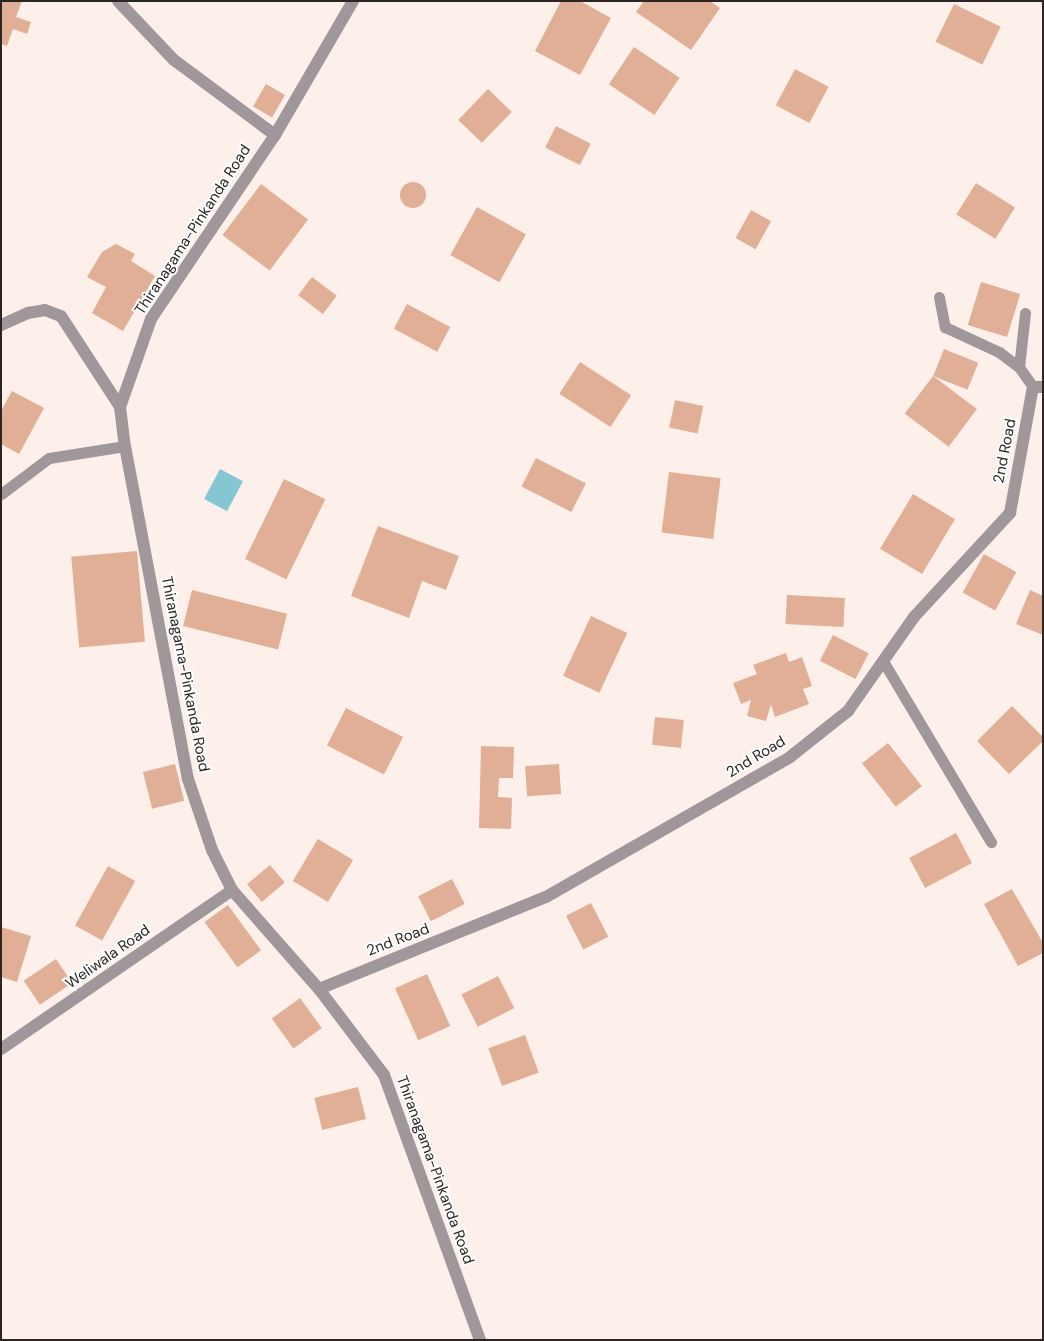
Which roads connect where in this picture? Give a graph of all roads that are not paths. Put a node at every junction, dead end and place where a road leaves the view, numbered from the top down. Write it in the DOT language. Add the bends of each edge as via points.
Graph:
graph roads {
  1 [pos="118,1"];
  2 [pos="353,1"];
  3 [pos="275,135"];
  4 [pos="939,297"];
  5 [pos="1025,313"];
  6 [pos="1,325"];
  7 [pos="1019,367"];
  8 [pos="1038,387"];
  9 [pos="120,407"];
  10 [pos="124,446"];
  11 [pos="1,494"];
  12 [pos="883,661"];
  13 [pos="991,842"];
  14 [pos="232,890"];
  15 [pos="319,989"];
  16 [pos="1,1049"];
  17 [pos="480,1340"];
  1 -- 3 [label="street" via="174,60"];
  2 -- 3 [label="street, Thiranagama-Pinkanda Road"];
  3 -- 9 [label="street, Thiranagama-Pinkanda Road" via="151,319"];
  4 -- 7 [label="lane" via="945,327 999,352"];
  5 -- 7 [label="lane"];
  6 -- 9 [label="street" via="45,310 61,316"];
  7 -- 8 [label="lane"];
  8 -- 12 [label="street, 2nd Road" via="1010,513 914,617"];
  9 -- 10 [label="street, Thiranagama-Pinkanda Road"];
  10 -- 11 [label="lane" via="49,458"];
  10 -- 14 [label="street, Thiranagama-Pinkanda Road" via="188,779 212,850"];
  12 -- 13 [label="lane"];
  12 -- 15 [label="street, 2nd Road" via="848,711 790,757 546,897"];
  14 -- 15 [label="street, Thiranagama-Pinkanda Road"];
  14 -- 16 [label="street, Weliwala Road"];
  15 -- 17 [label="street, Thiranagama-Pinkanda Road" via="384,1075"];
}
